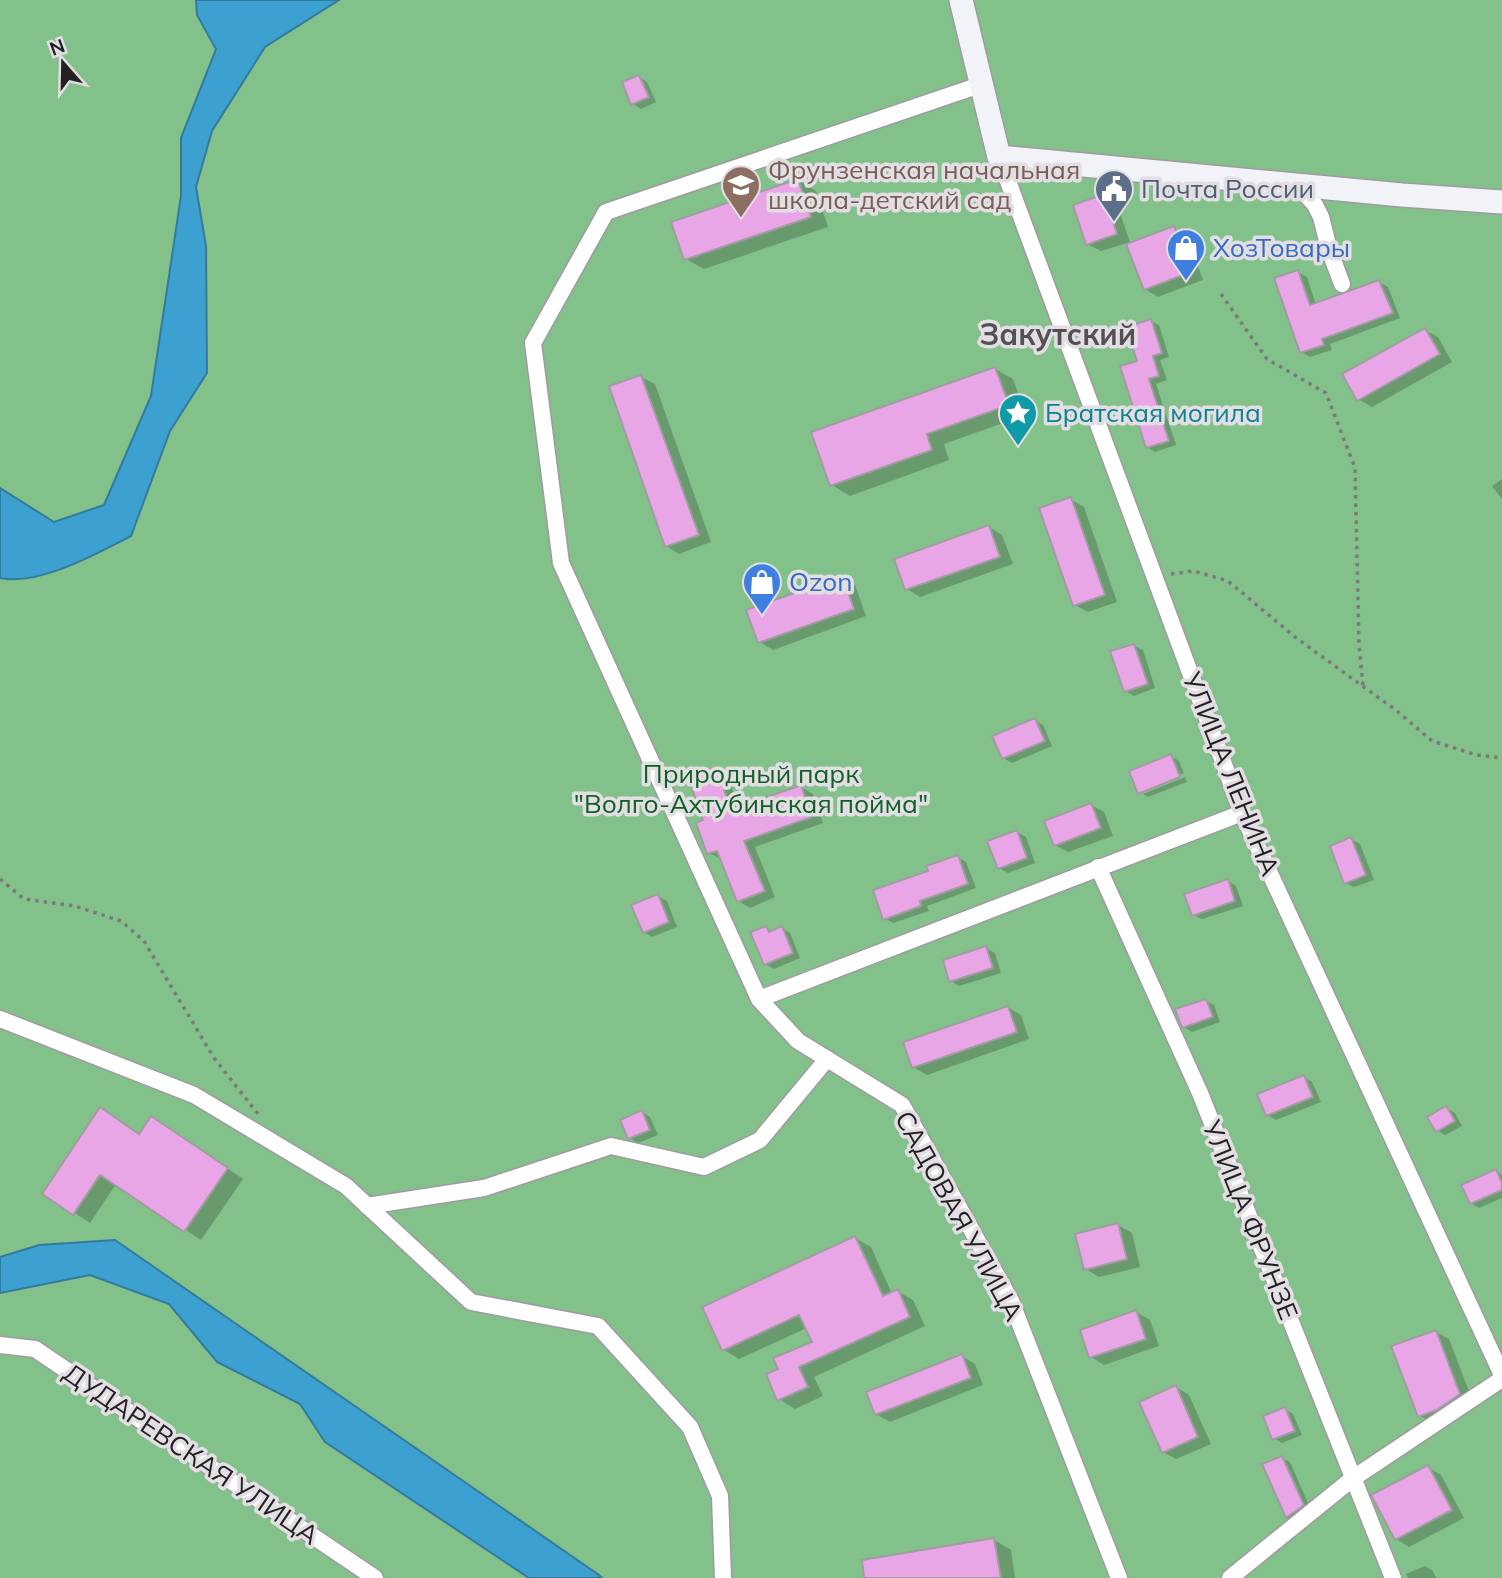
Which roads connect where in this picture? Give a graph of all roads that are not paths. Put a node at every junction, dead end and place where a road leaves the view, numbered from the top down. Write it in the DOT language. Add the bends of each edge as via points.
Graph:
graph roads {
  1 [pos="961,0"];
  2 [pos="980,85"];
  3 [pos="999,158"];
  4 [pos="1298,186"];
  5 [pos="1502,202"];
  6 [pos="1342,284"];
  7 [pos="1242,813"];
  8 [pos="1098,867"];
  9 [pos="759,999"];
  10 [pos="0,1019"];
  11 [pos="827,1059"];
  12 [pos="367,1206"];
  13 [pos="0,1345"];
  14 [pos="1502,1377"];
  15 [pos="1352,1479"];
  16 [pos="375,1578"];
  17 [pos="723,1578"];
  18 [pos="1119,1578"];
  19 [pos="1230,1578"];
  20 [pos="1392,1578"];
  1 -- 2 [label="street"];
  2 -- 3 [label="street"];
  2 -- 9 [label="street, САДОВАЯ УЛИЦА" via="606,212 533,344 561,563"];
  3 -- 4 [label="street"];
  3 -- 7 [label="street, УЛИЦА ЛЕНИНА"];
  4 -- 5 [label="street"];
  4 -- 6 [label="street" via="1321,216"];
  7 -- 8 [label="street"];
  7 -- 14 [label="street, УЛИЦА ЛЕНИНА"];
  8 -- 9 [label="street"];
  8 -- 15 [label="street, УЛИЦА ФРУНЗЕ" via="1200,1093"];
  9 -- 11 [label="street, САДОВАЯ УЛИЦА" via="798,1041"];
  10 -- 12 [label="street" via="194,1095 346,1186"];
  11 -- 12 [label="street" via="760,1140 704,1167 611,1146 484,1188"];
  11 -- 18 [label="street, САДОВАЯ УЛИЦА" via="902,1105 1011,1301"];
  12 -- 17 [label="street" via="471,1302 598,1326 690,1427 720,1496"];
  13 -- 16 [label="street, ДУДАРЕВСКАЯ УЛИЦА" via="35,1349"];
  14 -- 15 [label="street"];
  15 -- 19 [label="street"];
  15 -- 20 [label="street, УЛИЦА ФРУНЗЕ"];
}
